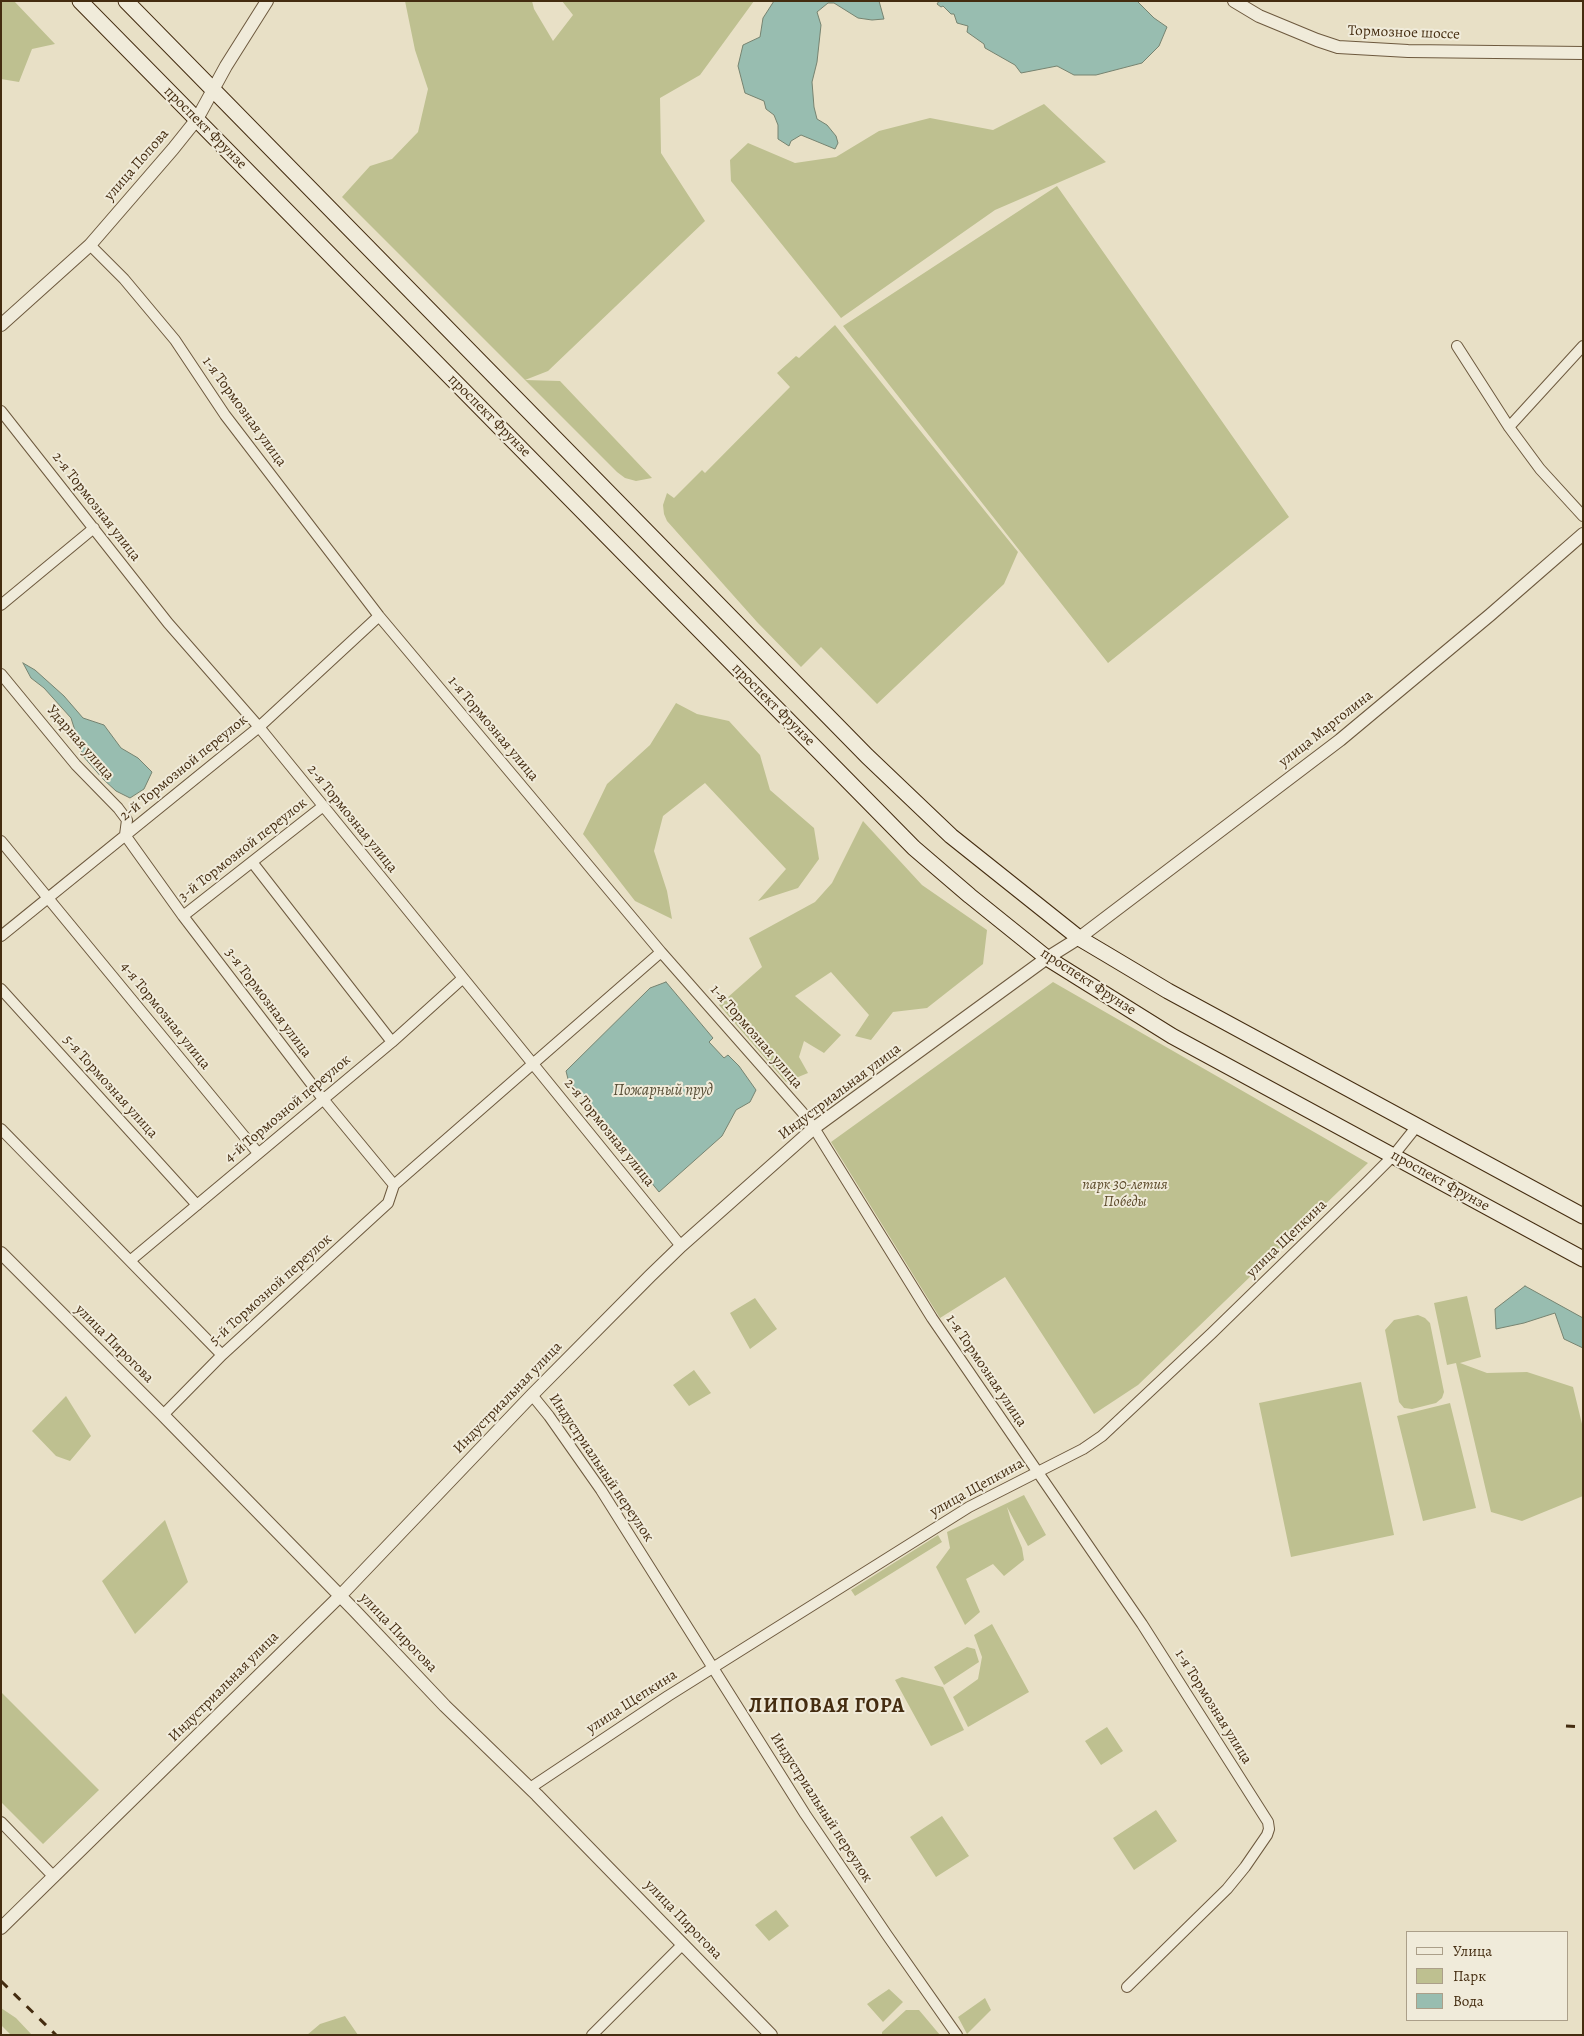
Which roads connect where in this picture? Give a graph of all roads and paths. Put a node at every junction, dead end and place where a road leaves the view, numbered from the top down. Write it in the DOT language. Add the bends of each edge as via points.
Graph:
graph roads {
  1 [pos="80,1"];
  2 [pos="126,1"];
  3 [pos="267,1"];
  4 [pos="1234,1"];
  5 [pos="1583,52"];
  6 [pos="213,89"];
  7 [pos="197,119"];
  8 [pos="90,245"];
  9 [pos="1,325"];
  10 [pos="1457,346"];
  11 [pos="1583,346"];
  12 [pos="1,411"];
  13 [pos="1509,427"];
  14 [pos="1583,516"];
  15 [pos="94,528"];
  16 [pos="1583,534"];
  17 [pos="1,605"];
  18 [pos="379,616"];
  19 [pos="1,674"];
  20 [pos="259,727"];
  21 [pos="322,806"];
  22 [pos="125,835"];
  23 [pos="1,841"];
  24 [pos="252,862"];
  25 [pos="49,899"];
  26 [pos="183,916"];
  27 [pos="1,936"];
  28 [pos="1079,938"];
  29 [pos="661,952"];
  30 [pos="1047,958"];
  31 [pos="463,978"];
  32 [pos="1,989"];
  33 [pos="392,1042"];
  34 [pos="534,1063"];
  35 [pos="323,1099"];
  36 [pos="1417,1126"];
  37 [pos="814,1128"];
  38 [pos="1,1129"];
  39 [pos="258,1153"];
  40 [pos="1393,1156"];
  41 [pos="394,1185"];
  42 [pos="197,1205"];
  43 [pos="1583,1216"];
  44 [pos="681,1246"];
  45 [pos="1,1253"];
  46 [pos="1583,1259"];
  47 [pos="131,1260"];
  48 [pos="222,1355"];
  49 [pos="532,1395"];
  50 [pos="163,1415"];
  51 [pos="1036,1472"];
  52 [pos="340,1596"];
  53 [pos="714,1667"];
  54 [pos="530,1788"];
  55 [pos="1,1822"];
  56 [pos="54,1876"];
  57 [pos="1,1928"];
  58 [pos="683,1944"];
  59 [pos="1127,1986"];
  60 [pos="592,2035"];
  61 [pos="771,2035"];
  62 [pos="957,2035"];
  1 -- 7 [label="main road, проспект Фрунзе"];
  2 -- 6 [label="main road, проспект Фрунзе"];
  3 -- 6 [label="street, улица Попова"];
  4 -- 5 [label="street, Тормозное шоссе" via="1259,16 1338,47 1408,51"];
  6 -- 7 [label="street, улица Попова"];
  6 -- 28 [label="main road, проспект Фрунзе" via="867,756 951,836"];
  7 -- 8 [label="street, улица Попова"];
  7 -- 30 [label="main road, проспект Фрунзе" via="914,848"];
  8 -- 9 [label="street, улица Попова"];
  8 -- 18 [label="street, 1-я Тормозная улица" via="124,278 175,340 225,415"];
  10 -- 13 [label="street"];
  11 -- 13 [label="street"];
  12 -- 15 [label="street, 2-я Тормозная улица"];
  13 -- 14 [label="street" via="1540,469"];
  15 -- 17 [label="street"];
  15 -- 20 [label="street, 2-я Тормозная улица" via="168,624"];
  16 -- 28 [label="street, улица Марголина" via="1340,740"];
  18 -- 20 [label="street, 2-й Тормозной переулок"];
  18 -- 29 [label="street, 1-я Тормозная улица"];
  19 -- 22 [label="street, Ударная улица" via="76,765 118,808 127,820"];
  20 -- 21 [label="street, 2-я Тормозная улица"];
  20 -- 22 [label="street, 2-й Тормозной переулок"];
  21 -- 24 [label="street, 3-й Тормозной переулок"];
  21 -- 31 [label="street, 2-я Тормозная улица"];
  22 -- 25 [label="street, 2-й Тормозной переулок"];
  22 -- 26 [label="street, 3-я Тормозная улица"];
  23 -- 25 [label="street, 4-я Тормозная улица"];
  24 -- 26 [label="street, 3-й Тормозной переулок"];
  24 -- 33 [label="street"];
  25 -- 27 [label="street, 2-й Тормозной переулок"];
  25 -- 39 [label="street, 4-я Тормозная улица"];
  26 -- 35 [label="street, 3-я Тормозная улица"];
  28 -- 30 [label="street, Индустриальная улица"];
  28 -- 36 [label="main road, проспект Фрунзе" via="1168,991"];
  29 -- 34 [label="street"];
  29 -- 37 [label="street, 1-я Тормозная улица"];
  30 -- 37 [label="street, Индустриальная улица"];
  30 -- 40 [label="main road, проспект Фрунзе" via="1172,1036"];
  31 -- 33 [label="street, 4-й Тормозной переулок"];
  31 -- 34 [label="street, 2-я Тормозная улица"];
  32 -- 42 [label="street, 5-я Тормозная улица"];
  33 -- 35 [label="street, 4-й Тормозной переулок"];
  34 -- 41 [label="street"];
  34 -- 44 [label="street, 2-я Тормозная улица"];
  35 -- 39 [label="street, 4-й Тормозной переулок"];
  35 -- 41 [label="street, 3-я Тормозная улица"];
  36 -- 40 [label="street, улица Щепкина"];
  36 -- 43 [label="main road, проспект Фрунзе"];
  37 -- 44 [label="street, Индустриальная улица"];
  37 -- 51 [label="street, 1-я Тормозная улица" via="932,1318"];
  38 -- 47 [label="street"];
  39 -- 42 [label="street, 4-й Тормозной переулок"];
  40 -- 46 [label="main road, проспект Фрунзе"];
  40 -- 51 [label="street, улица Щепкина" via="1102,1436"];
  41 -- 48 [label="street, 5-й Тормозной переулок" via="388,1203"];
  42 -- 47 [label="street, 4-й Тормозной переулок"];
  44 -- 49 [label="street, Индустриальная улица"];
  45 -- 50 [label="street, улица Пирогова"];
  47 -- 48 [label="street"];
  48 -- 50 [label="street, 5-й Тормозной переулок"];
  49 -- 52 [label="street, Индустриальная улица"];
  49 -- 53 [label="street, Индустриальный переулок" via="601,1490"];
  50 -- 52 [label="street, улица Пирогова"];
  51 -- 53 [label="street, улица Щепкина" via="969,1507"];
  51 -- 59 [label="street, 1-я Тормозная улица" via="1142,1624 1268,1822 1269,1828 1227,1889"];
  52 -- 54 [label="street, улица Пирогова" via="445,1706"];
  52 -- 56 [label="street, Индустриальная улица"];
  53 -- 54 [label="street, улица Щепкина"];
  53 -- 62 [label="street, Индустриальный переулок" via="805,1814"];
  54 -- 58 [label="street, улица Пирогова"];
  55 -- 56 [label="street"];
  56 -- 57 [label="street, Индустриальная улица"];
  58 -- 60 [label="street"];
  58 -- 61 [label="street, улица Пирогова"];
}
